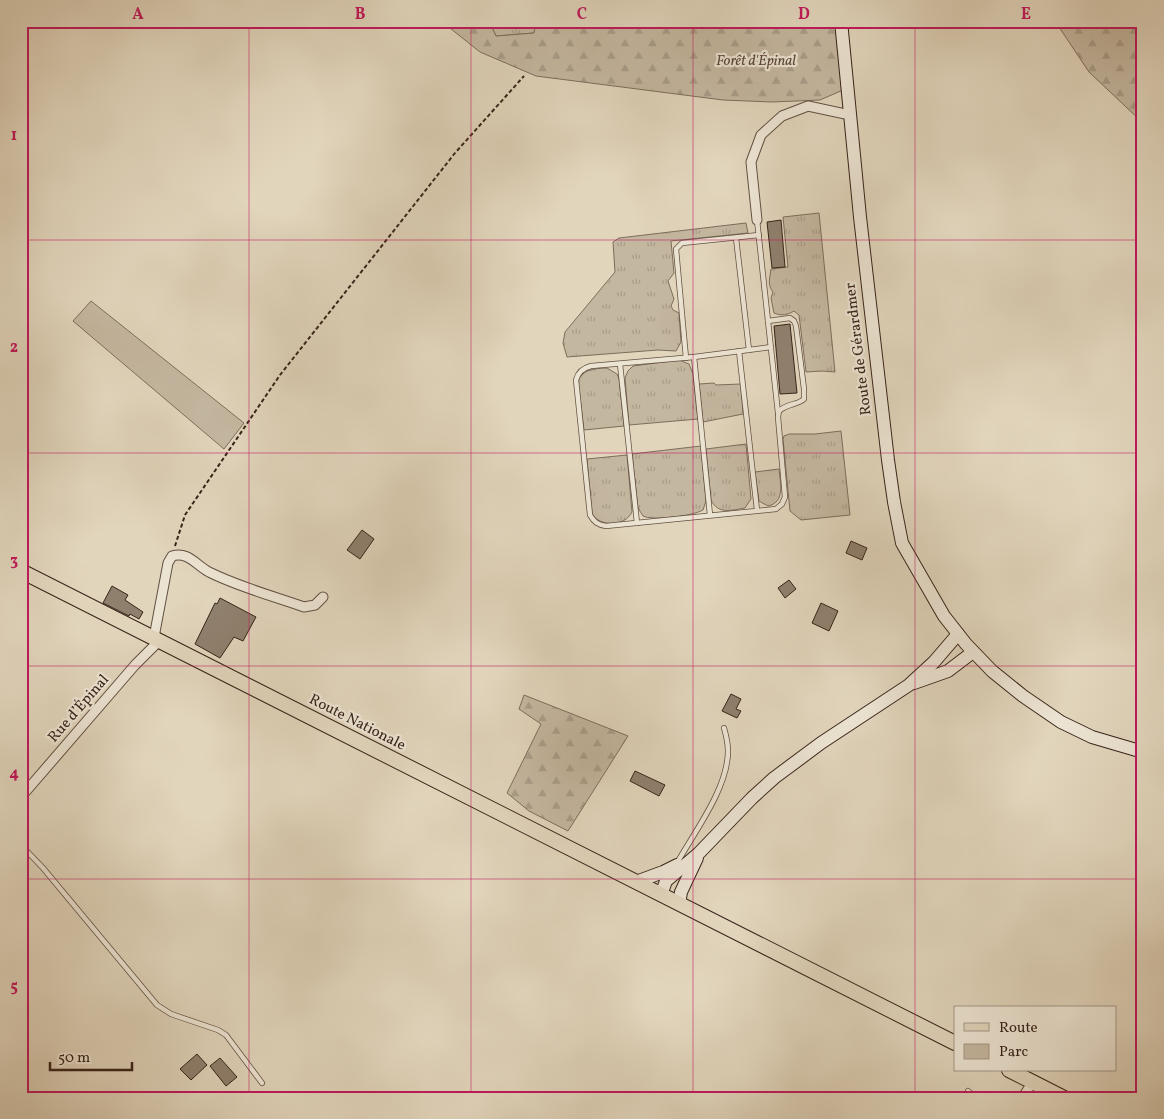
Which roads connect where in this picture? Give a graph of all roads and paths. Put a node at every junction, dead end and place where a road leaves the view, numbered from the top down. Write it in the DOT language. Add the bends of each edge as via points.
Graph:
graph roads {
  1 [pos="841,21"];
  2 [pos="524,76"];
  3 [pos="850,115"];
  4 [pos="757,220"];
  5 [pos="759,235"];
  6 [pos="736,238"];
  7 [pos="768,320"];
  8 [pos="771,347"];
  9 [pos="748,350"];
  10 [pos="739,351"];
  11 [pos="694,357"];
  12 [pos="686,358"];
  13 [pos="620,364"];
  14 [pos="778,417"];
  15 [pos="757,510"];
  16 [pos="710,515"];
  17 [pos="637,523"];
  18 [pos="172,556"];
  19 [pos="21,571"];
  20 [pos="324,597"];
  21 [pos="958,634"];
  22 [pos="156,639"];
  23 [pos="973,652"];
  24 [pos="909,685"];
  25 [pos="724,728"];
  26 [pos="1143,752"];
  27 [pos="21,797"];
  28 [pos="21,845"];
  29 [pos="699,853"];
  30 [pos="675,866"];
  31 [pos="636,882"];
  32 [pos="661,895"];
  33 [pos="679,904"];
  34 [pos="954,1042"];
  35 [pos="1013,1072"];
  36 [pos="262,1082"];
  37 [pos="1033,1082"];
  38 [pos="968,1092"];
  39 [pos="977,1098"];
  40 [pos="1022,1098"];
  41 [pos="1064,1098"];
  1 -- 3 [label="main road, Route de Gérardmer"];
  2 -- 18 [label="path" via="455,153 280,375 185,515"];
  3 -- 4 [label="street" via="808,106 782,116 761,135 751,162"];
  3 -- 21 [label="main road, Route de Gérardmer" via="894,502 902,544"];
  4 -- 5 [label="lane"];
  5 -- 6 [label="lane"];
  5 -- 7 [label="lane"];
  6 -- 9 [label="lane"];
  6 -- 12 [label="lane" via="682,243 676,249"];
  7 -- 8 [label="lane"];
  7 -- 14 [label="lane" via="790,318 794,321 804,389 804,399 787,404 779,411"];
  8 -- 9 [label="lane"];
  8 -- 14 [label="lane"];
  9 -- 10 [label="lane"];
  10 -- 11 [label="lane"];
  10 -- 15 [label="lane"];
  11 -- 12 [label="lane"];
  11 -- 16 [label="lane"];
  12 -- 13 [label="lane"];
  13 -- 17 [label="lane"];
  13 -- 17 [label="lane" via="585,368 576,380 590,515 599,525"];
  14 -- 15 [label="lane" via="785,497 776,508"];
  15 -- 16 [label="lane"];
  16 -- 17 [label="lane"];
  18 -- 20 [label="street" via="187,556 208,572 304,607 315,605"];
  18 -- 22 [label="street" via="168,563"];
  19 -- 22 [label="main road, Route Nationale"];
  21 -- 23 [label="main road, Route de Gérardmer"];
  21 -- 24 [label="main road"];
  22 -- 27 [label="street, Rue d’Épinal"];
  22 -- 31 [label="main road, Route Nationale"];
  23 -- 24 [label="main road" via="948,671"];
  23 -- 26 [label="main road, Route de Gérardmer" via="1023,696 1061,722 1092,737"];
  24 -- 29 [label="main road" via="774,778"];
  25 -- 30 [label="lane" via="728,751 725,775"];
  28 -- 36 [label="lane" via="157,1005 170,1014 226,1035"];
  29 -- 30 [label="main road"];
  29 -- 32 [label="main road" via="666,881"];
  29 -- 33 [label="main road" via="681,892"];
  30 -- 31 [label="main road"];
  31 -- 32 [label="main road, Route Nationale"];
  32 -- 33 [label="main road, Route Nationale"];
  33 -- 34 [label="main road, Route Nationale"];
  35 -- 37 [label="main road"];
  37 -- 40 [label="street"];
  37 -- 41 [label="main road"];
  38 -- 39 [label="lane"];
}
